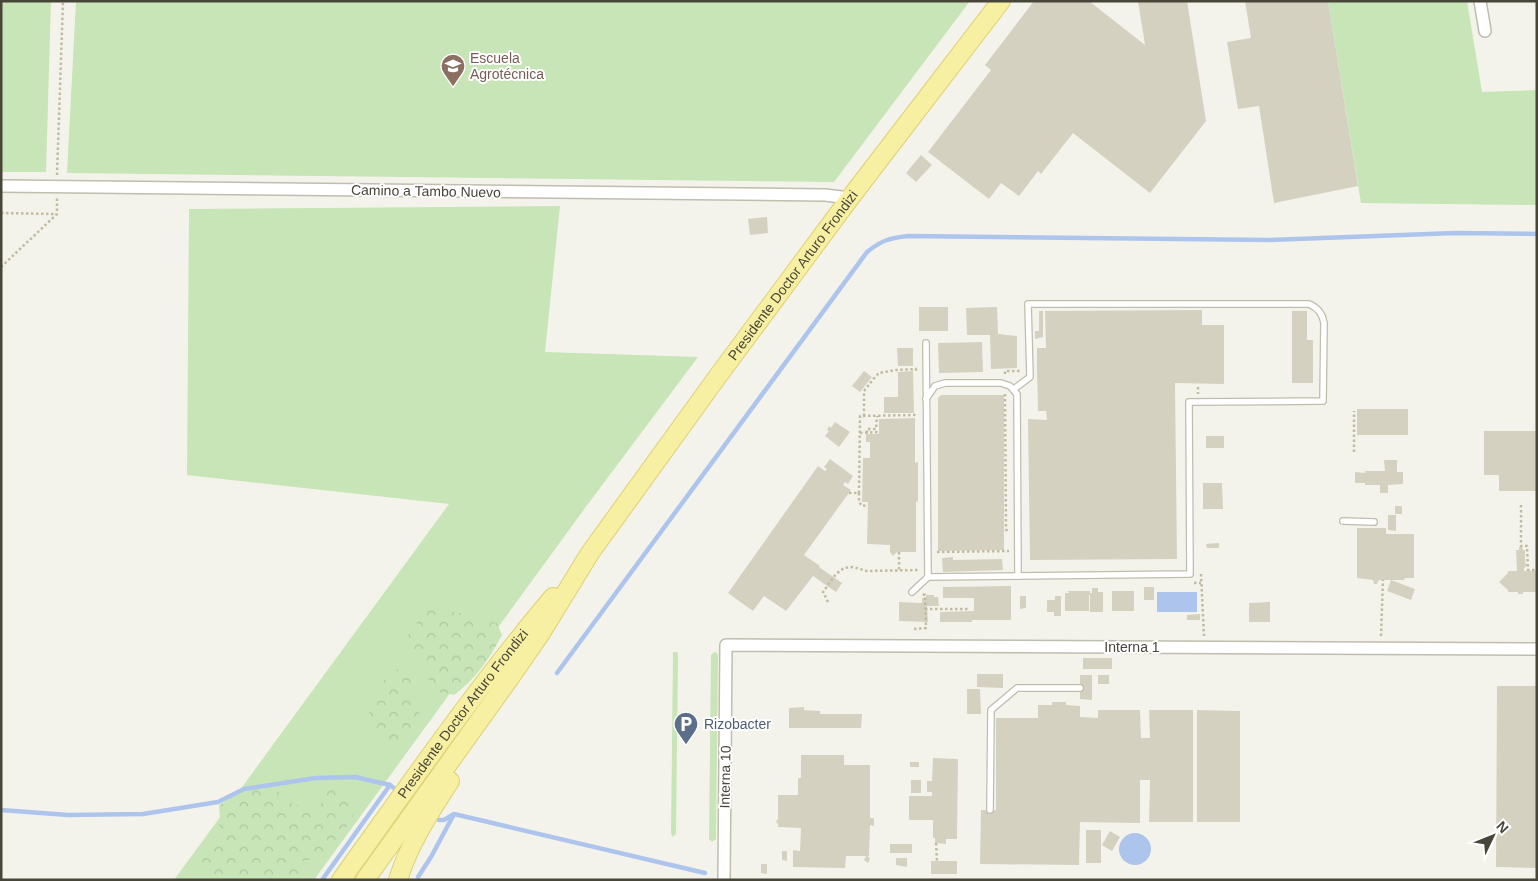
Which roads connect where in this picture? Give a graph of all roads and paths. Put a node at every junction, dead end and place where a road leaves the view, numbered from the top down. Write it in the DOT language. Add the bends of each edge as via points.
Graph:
graph roads {
  1 [pos="64,1"];
  2 [pos="1001,1"];
  3 [pos="1480,1"];
  4 [pos="1485,31"];
  5 [pos="1,186"];
  6 [pos="57,187"];
  7 [pos="850,198"];
  8 [pos="1,214"];
  9 [pos="57,214"];
  10 [pos="1,267"];
  11 [pos="926,343"];
  12 [pos="916,369"];
  13 [pos="1014,389"];
  14 [pos="926,399"];
  15 [pos="1354,411"];
  16 [pos="916,415"];
  17 [pos="864,416"];
  18 [pos="877,416"];
  19 [pos="867,432"];
  20 [pos="879,432"];
  21 [pos="860,433"];
  22 [pos="1354,452"];
  23 [pos="849,493"];
  24 [pos="859,493"];
  25 [pos="868,505"];
  26 [pos="1521,505"];
  27 [pos="1343,521"];
  28 [pos="1374,522"];
  29 [pos="1009,551"];
  30 [pos="899,552"];
  31 [pos="928,552"];
  32 [pos="590,553"];
  33 [pos="899,570"];
  34 [pos="1537,570"];
  35 [pos="1018,576"];
  36 [pos="928,577"];
  37 [pos="1383,580"];
  38 [pos="922,583"];
  39 [pos="912,592"];
  40 [pos="828,602"];
  41 [pos="925,609"];
  42 [pos="970,609"];
  43 [pos="914,629"];
  44 [pos="726,645"];
  45 [pos="1381,648"];
  46 [pos="1537,649"];
  47 [pos="512,675"];
  48 [pos="1080,688"];
  49 [pos="448,731"];
  50 [pos="990,810"];
  51 [pos="936,843"];
  52 [pos="937,861"];
  53 [pos="341,880"];
  54 [pos="350,880"];
  55 [pos="365,880"];
  56 [pos="398,880"];
  57 [pos="724,880"];
  1 -- 6 [label="path"];
  2 -- 7 [label="main road, Presidente Doctor Arturo Frondizi"];
  3 -- 4 [label="street"];
  5 -- 6 [label="street, Camino a Tambo Nuevo"];
  6 -- 7 [label="street, Camino a Tambo Nuevo" via="825,195"];
  6 -- 9 [label="path"];
  7 -- 32 [label="main road, Presidente Doctor Arturo Frondizi"];
  8 -- 9 [label="path"];
  9 -- 10 [label="path"];
  11 -- 14 [label="lane"];
  12 -- 17 [label="path" via="874,376 864,390"];
  13 -- 14 [label="lane" via="1000,382 945,383 935,386"];
  13 -- 35 [label="lane" via="1018,398"];
  13 -- 35 [label="lane" via="1030,377 1028,304 1309,304 1322,314 1323,401 1189,402 1190,574"];
  14 -- 31 [label="lane"];
  15 -- 22 [label="path"];
  16 -- 18 [label="path"];
  17 -- 18 [label="path"];
  17 -- 21 [label="path" via="860,416"];
  18 -- 19 [label="path" via="876,429 867,429"];
  19 -- 20 [label="path"];
  19 -- 21 [label="path"];
  21 -- 24 [label="path"];
  23 -- 24 [label="path"];
  24 -- 25 [label="path" via="859,502 862,506"];
  26 -- 34 [label="path" via="1521,546 1527,546 1528,570"];
  27 -- 28 [label="lane"];
  29 -- 31 [label="path"];
  30 -- 33 [label="path"];
  31 -- 36 [label="lane"];
  32 -- 47 [label="main road, Presidente Doctor Arturo Frondizi"];
  32 -- 49 [label="main road, Presidente Doctor Arturo Frondizi" via="530,624"];
  33 -- 38 [label="path" via="919,570"];
  33 -- 40 [label="path" via="844,568 823,592"];
  35 -- 36 [label="lane"];
  36 -- 38 [label="lane"];
  37 -- 45 [label="path"];
  38 -- 39 [label="lane"];
  38 -- 41 [label="path"];
  41 -- 42 [label="path"];
  41 -- 43 [label="path" via="926,628"];
  44 -- 45 [label="street, Interna 1"];
  44 -- 57 [label="street, Interna 10"];
  45 -- 46 [label="street, Interna 1"];
  47 -- 55 [label="main road, Presidente Doctor Arturo Frondizi"];
  47 -- 56 [label="main road" via="424,823"];
  48 -- 50 [label="lane" via="1017,688 991,710"];
  49 -- 53 [label="main road, Presidente Doctor Arturo Frondizi"];
  49 -- 54 [label="main road" via="398,813"];
  51 -- 52 [label="path"];
}
